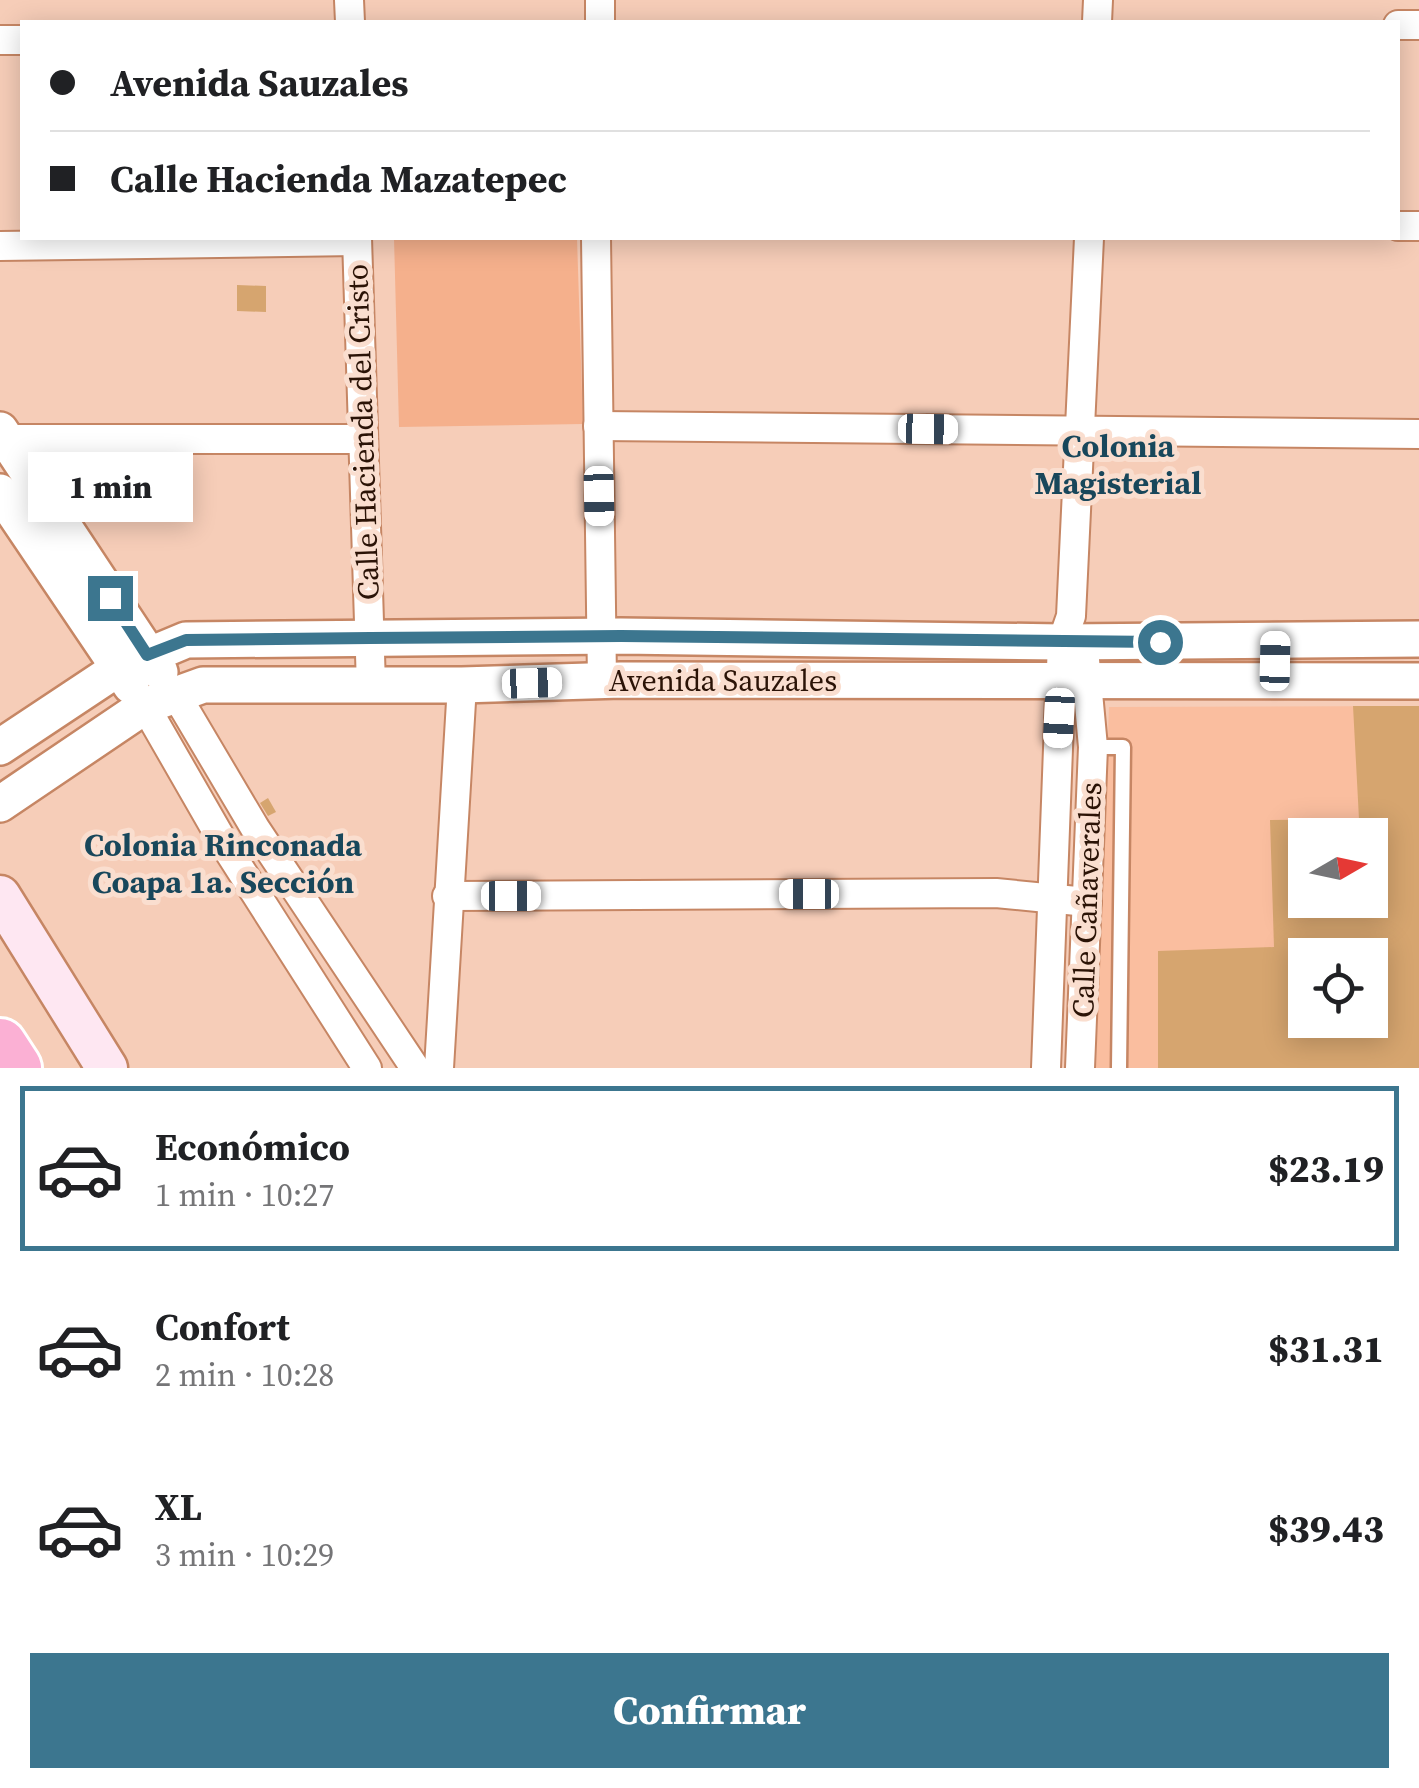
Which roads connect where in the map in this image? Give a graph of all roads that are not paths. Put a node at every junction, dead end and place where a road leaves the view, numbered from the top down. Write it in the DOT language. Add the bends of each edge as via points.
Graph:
graph roads {
  1 [pos="306,240"];
  2 [pos="357,240"];
  3 [pos="596,240"];
  4 [pos="1089,240"];
  5 [pos="0,246"];
  6 [pos="598,426"];
  7 [pos="1082,430"];
  8 [pos="3,434"];
  9 [pos="1419,434"];
  10 [pos="363,439"];
  11 [pos="0,492"];
  12 [pos="60,551"];
  13 [pos="1072,633"];
  14 [pos="601,636"];
  15 [pos="370,638"];
  16 [pos="248,640"];
  17 [pos="1419,640"];
  18 [pos="1276,641"];
  19 [pos="133,661"];
  20 [pos="602,680"];
  21 [pos="1419,681"];
  22 [pos="1075,682"];
  23 [pos="1274,682"];
  24 [pos="247,685"];
  25 [pos="462,685"];
  26 [pos="371,686"];
  27 [pos="160,700"];
  28 [pos="0,747"];
  29 [pos="1093,748"];
  30 [pos="0,804"];
  31 [pos="255,828"];
  32 [pos="226,847"];
  33 [pos="0,896"];
  34 [pos="460,896"];
  35 [pos="1050,897"];
  36 [pos="1087,902"];
  37 [pos="0,1045"];
  38 [pos="15,1068"];
  39 [pos="107,1068"];
  40 [pos="367,1068"];
  41 [pos="414,1068"];
  42 [pos="438,1068"];
  43 [pos="1046,1068"];
  44 [pos="1080,1068"];
  45 [pos="1118,1068"];
  1 -- 5 [label="street"];
  2 -- 10 [label="street, Calle Hacienda del Cristo"];
  3 -- 6 [label="street"];
  4 -- 7 [label="street, Calle Cañaverales"];
  6 -- 7 [label="street"];
  6 -- 14 [label="street"];
  7 -- 9 [label="street"];
  7 -- 13 [label="street, Calle Cañaverales"];
  8 -- 10 [label="street"];
  8 -- 12 [label="street"];
  10 -- 15 [label="street, Calle Hacienda del Cristo"];
  11 -- 12 [label="street"];
  12 -- 19 [label="street"];
  13 -- 14 [label="street, Avenida Sauzales"];
  13 -- 18 [label="street, Avenida Sauzales"];
  13 -- 22 [label="street, Calle Cañaverales"];
  14 -- 15 [label="street, Avenida Sauzales"];
  14 -- 20 [label="street"];
  15 -- 16 [label="street, Avenida Sauzales"];
  15 -- 26 [label="street, Calle Hacienda del Cristo"];
  16 -- 19 [label="street, Avenida Sauzales" via="186,640"];
  16 -- 24 [label="street"];
  17 -- 18 [label="street, Avenida Sauzales"];
  18 -- 23 [label="street"];
  19 -- 27 [label="street"];
  19 -- 28 [label="street, Avenida Sauzales"];
  20 -- 22 [label="street, Avenida Sauzales"];
  20 -- 25 [label="street, Avenida Sauzales"];
  21 -- 23 [label="street, Avenida Sauzales"];
  22 -- 23 [label="street, Avenida Sauzales"];
  22 -- 29 [label="street, Calle Cañaverales"];
  22 -- 35 [label="street, Calle Cañaverales"];
  24 -- 26 [label="street, Avenida Sauzales"];
  24 -- 27 [label="street, Avenida Sauzales" via="203,685"];
  25 -- 26 [label="street, Avenida Sauzales"];
  25 -- 34 [label="street"];
  27 -- 30 [label="street, Avenida Sauzales"];
  27 -- 31 [label="street"];
  27 -- 32 [label="street"];
  29 -- 36 [label="street, Calle Cañaverales"];
  29 -- 45 [label="lane" via="1123,748"];
  31 -- 32 [label="street"];
  31 -- 41 [label="street"];
  32 -- 40 [label="street"];
  33 -- 39 [label="main road"];
  34 -- 35 [label="street"];
  34 -- 42 [label="street"];
  35 -- 36 [label="street"];
  35 -- 43 [label="street, Calle Cañaverales"];
  36 -- 44 [label="street, Calle Cañaverales"];
  37 -- 38 [label="highway"];
}
